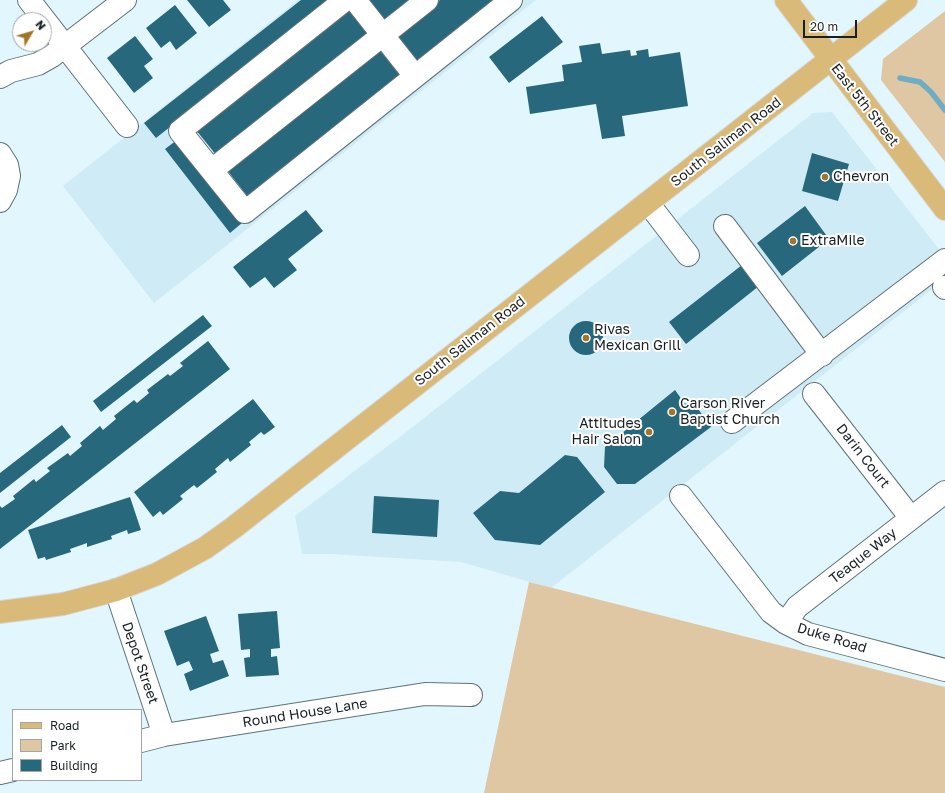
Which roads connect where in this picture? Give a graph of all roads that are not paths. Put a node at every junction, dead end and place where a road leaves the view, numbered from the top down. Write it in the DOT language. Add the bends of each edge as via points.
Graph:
graph roads {
  1 [pos="29,0"];
  2 [pos="125,0"];
  3 [pos="345,0"];
  4 [pos="355,0"];
  5 [pos="427,0"];
  6 [pos="511,0"];
  7 [pos="786,0"];
  8 [pos="906,0"];
  9 [pos="383,36"];
  10 [pos="65,46"];
  11 [pos="830,60"];
  12 [pos="415,76"];
  13 [pos="0,77"];
  14 [pos="127,126"];
  15 [pos="0,154"];
  16 [pos="212,170"];
  17 [pos="4,192"];
  18 [pos="648,203"];
  19 [pos="945,209"];
  20 [pos="725,226"];
  21 [pos="688,255"];
  22 [pos="945,260"];
  23 [pos="822,355"];
  24 [pos="814,394"];
  25 [pos="732,422"];
  26 [pos="945,492"];
  27 [pos="681,496"];
  28 [pos="912,518"];
  29 [pos="116,590"];
  30 [pos="0,612"];
  31 [pos="786,623"];
  32 [pos="945,670"];
  33 [pos="471,695"];
  34 [pos="164,736"];
  35 [pos="142,741"];
  36 [pos="12,770"];
  37 [pos="0,773"];
  1 -- 10 [label="street"];
  2 -- 10 [label="street"];
  3 -- 16 [label="street" via="180,131"];
  4 -- 9 [label="street"];
  5 -- 9 [label="street"];
  6 -- 12 [label="street"];
  7 -- 11 [label="main road, East 5th Street"];
  8 -- 11 [label="main road, South Saliman Road"];
  9 -- 12 [label="street"];
  9 -- 16 [label="street"];
  10 -- 13 [label="street" via="38,64 11,71"];
  10 -- 14 [label="street"];
  11 -- 18 [label="main road, South Saliman Road"];
  11 -- 19 [label="main road, East 5th Street"];
  12 -- 16 [label="street" via="245,212"];
  15 -- 17 [label="street" via="8,170"];
  18 -- 21 [label="street"];
  18 -- 29 [label="main road, South Saliman Road" via="228,532 173,566"];
  20 -- 23 [label="street"];
  22 -- 23 [label="street"];
  23 -- 25 [label="street"];
  24 -- 28 [label="street, Darin Court"];
  26 -- 28 [label="street, Teaque Way"];
  27 -- 31 [label="street, Duke Road" via="771,612"];
  28 -- 31 [label="street, Teaque Way" via="798,607"];
  29 -- 30 [label="main road, South Saliman Road" via="64,604"];
  29 -- 34 [label="street, Depot Street"];
  31 -- 32 [label="street, Duke Road" via="808,634"];
  33 -- 34 [label="street, Round House Lane" via="425,694"];
  34 -- 35 [label="street, Round House Lane"];
  36 -- 37 [label="street"];
}
